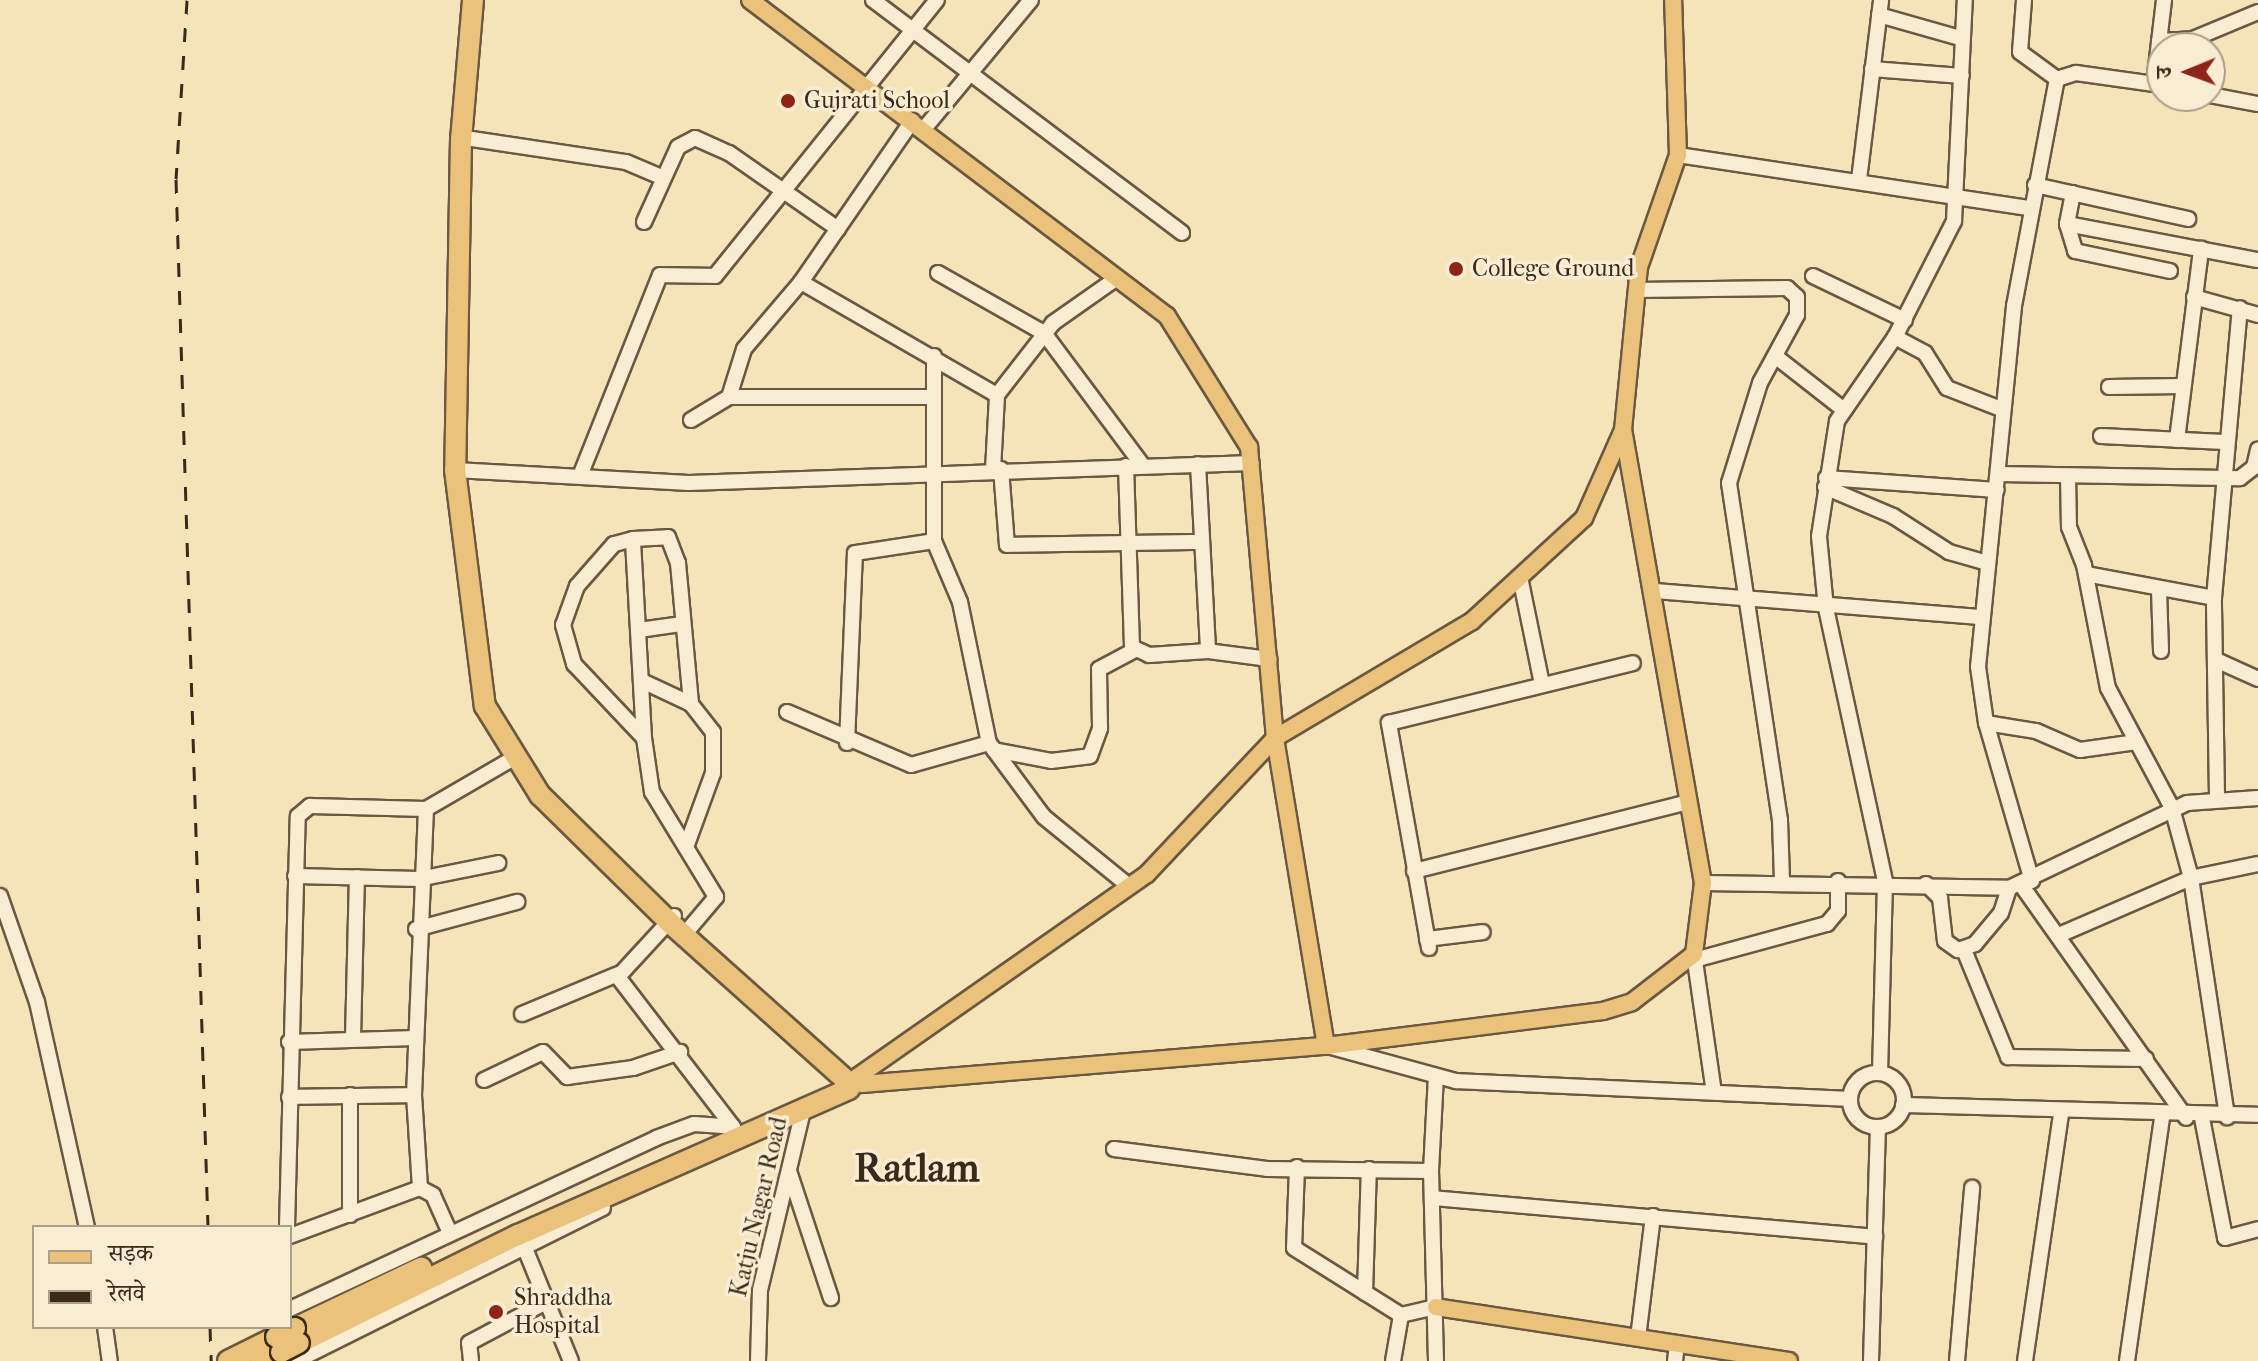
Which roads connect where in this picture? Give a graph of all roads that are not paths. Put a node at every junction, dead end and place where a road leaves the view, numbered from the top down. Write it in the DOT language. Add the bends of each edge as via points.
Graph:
graph roads {
  1 [pos="473,0"];
  2 [pos="481,0"];
  3 [pos="750,0"];
  4 [pos="873,0"];
  5 [pos="937,0"];
  6 [pos="1031,0"];
  7 [pos="1673,0"];
  8 [pos="1965,0"];
  9 [pos="2024,0"];
  10 [pos="2164,0"];
  11 [pos="1880,8"];
  12 [pos="2258,12"];
  13 [pos="911,31"];
  14 [pos="2160,32"];
  15 [pos="2210,32"];
  16 [pos="1963,39"];
  17 [pos="1872,69"];
  18 [pos="970,74"];
  19 [pos="1962,76"];
  20 [pos="2057,79"];
  21 [pos="2146,83"];
  22 [pos="866,84"];
  23 [pos="2226,98"];
  24 [pos="2258,104"];
  25 [pos="917,126"];
  26 [pos="472,139"];
  27 [pos="1678,155"];
  28 [pos="662,177"];
  29 [pos="1859,180"];
  30 [pos="2035,185"];
  31 [pos="785,192"];
  32 [pos="2073,193"];
  33 [pos="1960,198"];
  34 [pos="2030,208"];
  35 [pos="2188,219"];
  36 [pos="644,222"];
  37 [pos="2067,224"];
  38 [pos="838,229"];
  39 [pos="1182,233"];
  40 [pos="2201,249"];
  41 [pos="2258,260"];
  42 [pos="2170,271"];
  43 [pos="938,273"];
  44 [pos="1813,276"];
  45 [pos="1117,278"];
  46 [pos="801,282"];
  47 [pos="1636,290"];
  48 [pos="2194,297"];
  49 [pos="2240,308"];
  50 [pos="2258,315"];
  51 [pos="1905,320"];
  52 [pos="1044,333"];
  53 [pos="1895,337"];
  54 [pos="934,356"];
  55 [pos="1775,356"];
  56 [pos="2181,386"];
  57 [pos="2109,387"];
  58 [pos="997,395"];
  59 [pos="729,397"];
  60 [pos="930,397"];
  61 [pos="2001,409"];
  62 [pos="1844,410"];
  63 [pos="691,420"];
  64 [pos="1623,430"];
  65 [pos="2101,436"];
  66 [pos="2177,440"];
  67 [pos="2224,442"];
  68 [pos="2258,449"];
  69 [pos="2258,455"];
  70 [pos="1252,463"];
  71 [pos="1198,464"];
  72 [pos="1126,466"];
  73 [pos="1143,466"];
  74 [pos="460,470"];
  75 [pos="997,470"];
  76 [pos="931,471"];
  77 [pos="2000,474"];
  78 [pos="580,476"];
  79 [pos="2068,476"];
  80 [pos="2221,479"];
  81 [pos="1826,483"];
  82 [pos="1997,490"];
  83 [pos="633,539"];
  84 [pos="934,541"];
  85 [pos="1201,542"];
  86 [pos="1129,545"];
  87 [pos="1987,563"];
  88 [pos="2086,574"];
  89 [pos="1520,577"];
  90 [pos="2159,590"];
  91 [pos="1656,591"];
  92 [pos="2214,598"];
  93 [pos="1747,601"];
  94 [pos="1826,608"];
  95 [pos="1979,617"];
  96 [pos="681,624"];
  97 [pos="639,630"];
  98 [pos="1134,650"];
  99 [pos="1208,651"];
  100 [pos="2161,651"];
  101 [pos="1269,659"];
  102 [pos="2216,660"];
  103 [pos="1633,663"];
  104 [pos="2258,679"];
  105 [pos="642,681"];
  106 [pos="1542,684"];
  107 [pos="691,704"];
  108 [pos="787,712"];
  109 [pos="1986,723"];
  110 [pos="644,738"];
  111 [pos="1275,738"];
  112 [pos="2136,742"];
  113 [pos="847,743"];
  114 [pos="992,746"];
  115 [pos="512,759"];
  116 [pos="2217,797"];
  117 [pos="2258,798"];
  118 [pos="1684,803"];
  119 [pos="2172,808"];
  120 [pos="426,809"];
  121 [pos="686,847"];
  122 [pos="498,863"];
  123 [pos="2258,864"];
  124 [pos="1414,871"];
  125 [pos="295,876"];
  126 [pos="357,877"];
  127 [pos="2191,878"];
  128 [pos="419,879"];
  129 [pos="1782,881"];
  130 [pos="1838,881"];
  131 [pos="1885,881"];
  132 [pos="1703,883"];
  133 [pos="1926,884"];
  134 [pos="2021,885"];
  135 [pos="1129,886"];
  136 [pos="0,896"];
  137 [pos="517,902"];
  138 [pos="677,922"];
  139 [pos="416,929"];
  140 [pos="1483,932"];
  141 [pos="2059,935"];
  142 [pos="1964,950"];
  143 [pos="1696,956"];
  144 [pos="618,974"];
  145 [pos="522,1014"];
  146 [pos="353,1038"];
  147 [pos="415,1038"];
  148 [pos="289,1042"];
  149 [pos="1326,1046"];
  150 [pos="680,1052"];
  151 [pos="2146,1059"];
  152 [pos="1880,1073"];
  153 [pos="1436,1076"];
  154 [pos="484,1080"];
  155 [pos="852,1081"];
  156 [pos="1714,1092"];
  157 [pos="350,1095"];
  158 [pos="414,1095"];
  159 [pos="289,1097"];
  160 [pos="1850,1099"];
  161 [pos="1903,1105"];
  162 [pos="803,1111"];
  163 [pos="2061,1113"];
  164 [pos="2258,1115"];
  165 [pos="2162,1117"];
  166 [pos="2227,1117"];
  167 [pos="2186,1118"];
  168 [pos="2202,1118"];
  169 [pos="1878,1127"];
  170 [pos="734,1134"];
  171 [pos="1114,1149"];
  172 [pos="1297,1167"];
  173 [pos="1369,1169"];
  174 [pos="789,1171"];
  175 [pos="1431,1171"];
  176 [pos="420,1188"];
  177 [pos="1972,1188"];
  178 [pos="1432,1198"];
  179 [pos="350,1215"];
  180 [pos="1653,1216"];
  181 [pos="87,1225"];
  182 [pos="287,1225"];
  183 [pos="2258,1229"];
  184 [pos="450,1233"];
  185 [pos="292,1235"];
  186 [pos="1875,1237"];
  187 [pos="524,1246"];
  188 [pos="1365,1293"];
  189 [pos="831,1298"];
  190 [pos="546,1302"];
  191 [pos="1436,1307"];
  192 [pos="1401,1315"];
  193 [pos="105,1329"];
  194 [pos="1638,1338"];
  195 [pos="290,1340"];
  196 [pos="1676,1352"];
  197 [pos="232,1359"];
  198 [pos="110,1361"];
  199 [pos="261,1361"];
  200 [pos="471,1361"];
  201 [pos="571,1361"];
  202 [pos="758,1361"];
  203 [pos="1393,1361"];
  204 [pos="1436,1361"];
  205 [pos="1789,1361"];
  206 [pos="1871,1361"];
  207 [pos="1957,1361"];
  208 [pos="2025,1361"];
  209 [pos="2127,1361"];
  1 -- 74 [label="highway" via="461,139"];
  2 -- 26 [label="highway"];
  3 -- 22 [label="main road"];
  4 -- 13 [label="street"];
  5 -- 13 [label="street"];
  6 -- 18 [label="street"];
  7 -- 27 [label="main road"];
  8 -- 16 [label="street"];
  9 -- 20 [label="street" via="2020,52"];
  10 -- 14 [label="street"];
  11 -- 16 [label="street"];
  11 -- 17 [label="street"];
  12 -- 15 [label="street"];
  13 -- 18 [label="street"];
  13 -- 22 [label="street"];
  16 -- 19 [label="street"];
  17 -- 19 [label="street"];
  17 -- 29 [label="street"];
  18 -- 25 [label="street"];
  18 -- 39 [label="street"];
  19 -- 33 [label="street"];
  20 -- 21 [label="street" via="2076,73"];
  20 -- 30 [label="street"];
  22 -- 25 [label="main road"];
  22 -- 31 [label="street"];
  23 -- 24 [label="street"];
  25 -- 38 [label="street"];
  25 -- 45 [label="main road"];
  26 -- 28 [label="street" via="626,162"];
  26 -- 74 [label="highway"];
  27 -- 29 [label="street"];
  27 -- 47 [label="main road"];
  28 -- 31 [label="street" via="682,142 695,138"];
  28 -- 36 [label="street"];
  29 -- 33 [label="street"];
  30 -- 32 [label="street"];
  30 -- 34 [label="street"];
  31 -- 38 [label="street"];
  31 -- 78 [label="street" via="715,276 660,275"];
  32 -- 35 [label="street"];
  32 -- 37 [label="street"];
  33 -- 34 [label="street"];
  33 -- 51 [label="street" via="1948,240"];
  34 -- 61 [label="street"];
  37 -- 40 [label="street"];
  37 -- 42 [label="street" via="2080,253"];
  38 -- 46 [label="street"];
  40 -- 41 [label="street"];
  40 -- 48 [label="street"];
  43 -- 52 [label="street"];
  44 -- 51 [label="street"];
  45 -- 52 [label="street"];
  45 -- 70 [label="main road" via="1181,330"];
  46 -- 54 [label="street"];
  46 -- 59 [label="street" via="744,349"];
  47 -- 55 [label="street" via="1787,288 1797,297 1797,315"];
  47 -- 64 [label="main road"];
  48 -- 49 [label="street"];
  48 -- 56 [label="street"];
  49 -- 50 [label="street"];
  49 -- 67 [label="street"];
  51 -- 53 [label="street"];
  52 -- 58 [label="street"];
  52 -- 73 [label="street"];
  53 -- 61 [label="street" via="1925,353 1947,388"];
  53 -- 62 [label="street"];
  54 -- 58 [label="street"];
  54 -- 60 [label="street"];
  55 -- 62 [label="street"];
  55 -- 93 [label="street" via="1730,476"];
  56 -- 57 [label="street"];
  56 -- 66 [label="street"];
  58 -- 75 [label="street"];
  59 -- 60 [label="street"];
  59 -- 63 [label="street"];
  60 -- 76 [label="street"];
  61 -- 77 [label="street"];
  62 -- 81 [label="street" via="1831,437"];
  64 -- 89 [label="main road" via="1584,518"];
  64 -- 91 [label="main road"];
  65 -- 66 [label="street"];
  66 -- 67 [label="street"];
  67 -- 80 [label="street"];
  68 -- 69 [label="street"];
  69 -- 80 [label="street" via="2250,475"];
  70 -- 71 [label="street"];
  70 -- 101 [label="main road"];
  71 -- 73 [label="street"];
  71 -- 85 [label="street"];
  72 -- 73 [label="street"];
  72 -- 75 [label="street"];
  72 -- 86 [label="street"];
  74 -- 78 [label="street"];
  74 -- 115 [label="highway" via="485,706"];
  74 -- 138 [label="highway" via="492,693 518,754"];
  75 -- 76 [label="street"];
  75 -- 86 [label="street" via="1007,545"];
  76 -- 78 [label="street" via="689,483"];
  76 -- 84 [label="street"];
  77 -- 79 [label="street"];
  77 -- 82 [label="street"];
  79 -- 80 [label="street"];
  79 -- 88 [label="street" via="2069,527"];
  80 -- 92 [label="street"];
  81 -- 82 [label="street"];
  81 -- 87 [label="street" via="1949,552"];
  81 -- 94 [label="street" via="1819,536"];
  82 -- 87 [label="street"];
  83 -- 96 [label="street" via="668,537 678,563"];
  83 -- 97 [label="street"];
  83 -- 110 [label="street" via="614,544 577,586 563,625 574,664"];
  84 -- 113 [label="street" via="855,553"];
  84 -- 114 [label="street" via="960,602"];
  85 -- 86 [label="street"];
  85 -- 99 [label="street"];
  86 -- 98 [label="street"];
  87 -- 95 [label="street"];
  88 -- 90 [label="street"];
  88 -- 112 [label="street" via="2108,688"];
  89 -- 106 [label="street"];
  89 -- 111 [label="main road" via="1472,621"];
  90 -- 92 [label="street"];
  90 -- 100 [label="street"];
  91 -- 93 [label="street"];
  91 -- 118 [label="main road"];
  92 -- 102 [label="street"];
  93 -- 94 [label="street"];
  93 -- 129 [label="street" via="1780,820"];
  94 -- 95 [label="street"];
  94 -- 131 [label="street"];
  95 -- 109 [label="street"];
  96 -- 97 [label="street"];
  96 -- 107 [label="street"];
  97 -- 105 [label="street"];
  98 -- 99 [label="street"];
  98 -- 114 [label="street" via="1099,669 1100,728 1090,756 1051,761"];
  99 -- 101 [label="street"];
  101 -- 111 [label="main road"];
  102 -- 104 [label="street"];
  102 -- 116 [label="street"];
  103 -- 106 [label="street"];
  105 -- 107 [label="street"];
  105 -- 110 [label="street"];
  106 -- 124 [label="street" via="1389,723"];
  107 -- 121 [label="street" via="713,732 713,773"];
  108 -- 113 [label="street"];
  109 -- 112 [label="street" via="2036,731 2080,750"];
  109 -- 134 [label="street"];
  110 -- 121 [label="street" via="652,792"];
  111 -- 135 [label="main road"];
  111 -- 149 [label="main road"];
  112 -- 119 [label="street"];
  113 -- 114 [label="street" via="911,765"];
  114 -- 135 [label="street" via="1044,817"];
  115 -- 120 [label="street"];
  115 -- 138 [label="highway"];
  116 -- 117 [label="street"];
  116 -- 119 [label="street"];
  118 -- 124 [label="street"];
  118 -- 132 [label="main road"];
  119 -- 127 [label="street"];
  119 -- 134 [label="street"];
  120 -- 125 [label="street" via="302,809"];
  120 -- 128 [label="street"];
  121 -- 138 [label="street" via="716,897"];
  122 -- 128 [label="street"];
  123 -- 127 [label="street"];
  124 -- 140 [label="street" via="1428,944"];
  125 -- 126 [label="street"];
  125 -- 148 [label="street"];
  126 -- 128 [label="street"];
  126 -- 146 [label="street"];
  127 -- 141 [label="street"];
  127 -- 166 [label="street"];
  128 -- 139 [label="street"];
  129 -- 130 [label="street"];
  129 -- 132 [label="street"];
  130 -- 131 [label="street"];
  130 -- 143 [label="street" via="1838,911 1827,924"];
  131 -- 133 [label="street"];
  131 -- 152 [label="street"];
  132 -- 143 [label="main road"];
  133 -- 134 [label="street"];
  133 -- 142 [label="street" via="1940,898 1945,941"];
  134 -- 141 [label="street"];
  134 -- 142 [label="street"];
  135 -- 155 [label="main road"];
  136 -- 181 [label="street" via="37,1002"];
  137 -- 139 [label="street"];
  138 -- 144 [label="street"];
  138 -- 155 [label="highway"];
  139 -- 147 [label="street"];
  141 -- 151 [label="street"];
  142 -- 151 [label="street" via="2008,1057"];
  143 -- 149 [label="main road" via="1632,1002 1603,1011"];
  143 -- 156 [label="street"];
  144 -- 145 [label="street"];
  144 -- 150 [label="street"];
  146 -- 147 [label="street"];
  146 -- 148 [label="street"];
  147 -- 158 [label="street"];
  148 -- 159 [label="street"];
  149 -- 153 [label="street"];
  149 -- 155 [label="main road"];
  150 -- 154 [label="street" via="633,1068 567,1077 543,1052"];
  150 -- 170 [label="street"];
  151 -- 167 [label="street"];
  152 -- 160 [label="street" via="1857,1082"];
  152 -- 161 [label="street" via="1901,1088"];
  153 -- 156 [label="street"];
  153 -- 175 [label="street"];
  155 -- 162 [label="highway"];
  155 -- 170 [label="highway"];
  156 -- 160 [label="street"];
  157 -- 158 [label="street"];
  157 -- 159 [label="street"];
  157 -- 179 [label="street"];
  158 -- 176 [label="street"];
  159 -- 182 [label="street"];
  160 -- 169 [label="street" via="1855,1116"];
  161 -- 163 [label="street"];
  161 -- 169 [label="street" via="1895,1120"];
  162 -- 170 [label="highway"];
  162 -- 174 [label="street, Katju Nagar Road"];
  163 -- 165 [label="street"];
  163 -- 208 [label="street"];
  164 -- 166 [label="street"];
  165 -- 167 [label="street"];
  165 -- 209 [label="street"];
  166 -- 168 [label="street"];
  167 -- 168 [label="street"];
  168 -- 183 [label="street" via="2225,1238"];
  169 -- 186 [label="street"];
  170 -- 184 [label="street" via="694,1124"];
  170 -- 187 [label="street"];
  170 -- 195 [label="highway"];
  171 -- 172 [label="street"];
  172 -- 173 [label="street"];
  172 -- 188 [label="street" via="1294,1248"];
  173 -- 175 [label="street"];
  173 -- 188 [label="street"];
  174 -- 189 [label="street"];
  174 -- 202 [label="street, Katju Nagar Road" via="760,1290"];
  175 -- 178 [label="street"];
  176 -- 179 [label="street"];
  176 -- 184 [label="street" via="433,1195"];
  177 -- 207 [label="street"];
  178 -- 180 [label="street"];
  178 -- 191 [label="street"];
  179 -- 185 [label="street"];
  180 -- 186 [label="street"];
  180 -- 194 [label="street"];
  184 -- 195 [label="street"];
  186 -- 206 [label="street"];
  187 -- 190 [label="street"];
  187 -- 195 [label="street"];
  188 -- 192 [label="street"];
  190 -- 200 [label="street" via="469,1343"];
  190 -- 201 [label="street"];
  191 -- 192 [label="street"];
  191 -- 194 [label="main road"];
  191 -- 204 [label="street"];
  192 -- 203 [label="street"];
  193 -- 198 [label="street"];
  194 -- 196 [label="main road"];
  195 -- 197 [label="highway"];
  195 -- 199 [label="highway"];
  196 -- 205 [label="main road"];
}
